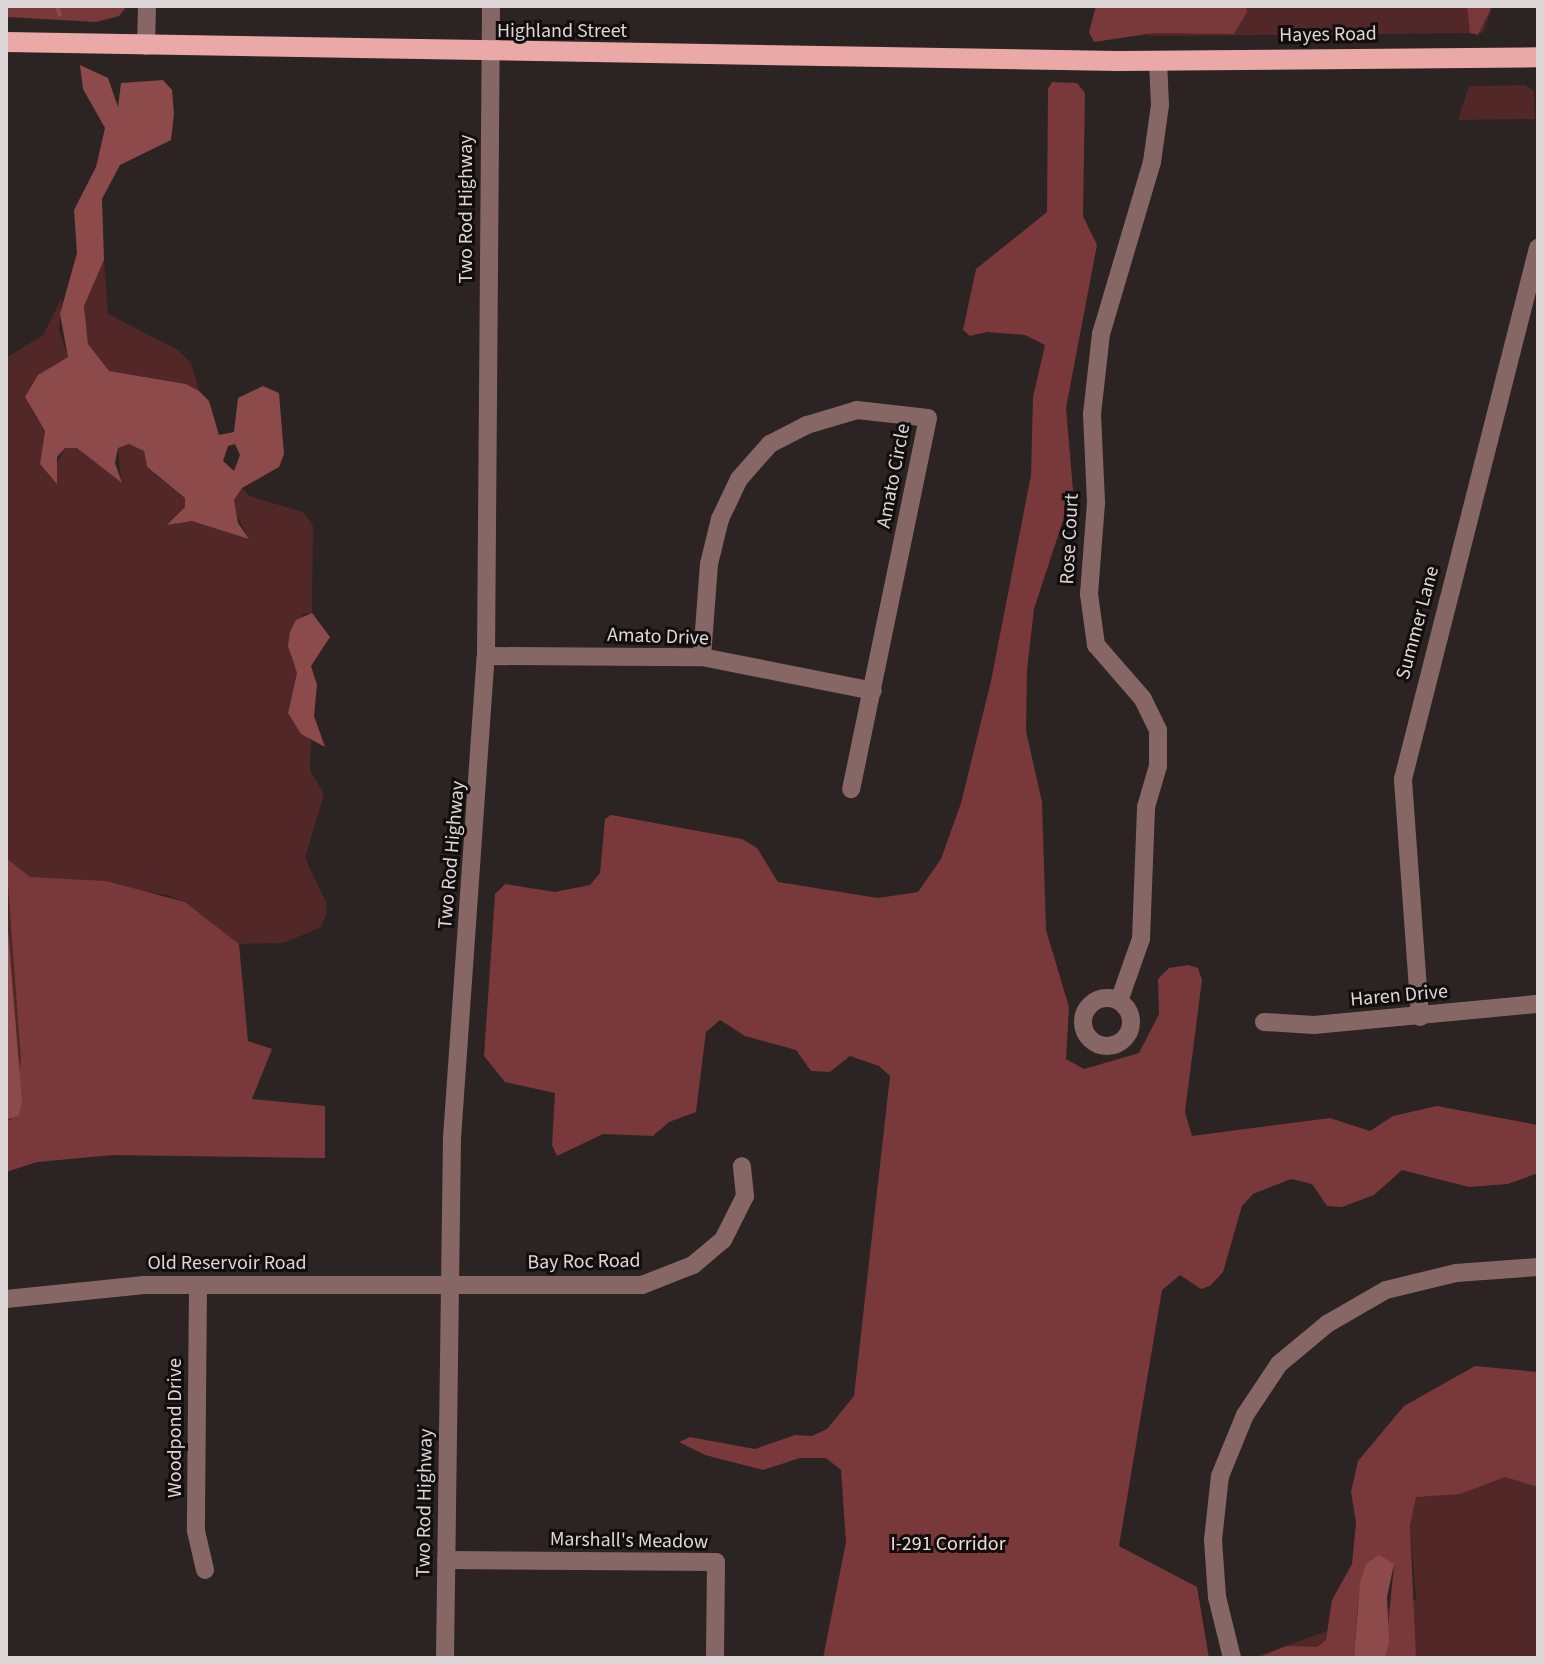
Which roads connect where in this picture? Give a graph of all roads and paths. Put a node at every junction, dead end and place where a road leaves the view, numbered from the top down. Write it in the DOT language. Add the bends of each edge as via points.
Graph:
graph roads {
  1 [pos="147,6"];
  2 [pos="491,6"];
  3 [pos="6,42"];
  4 [pos="146,46"];
  5 [pos="490,54"];
  6 [pos="1538,57"];
  7 [pos="1118,61"];
  8 [pos="1158,61"];
  9 [pos="1538,248"];
  10 [pos="1532,313"];
  11 [pos="486,656"];
  12 [pos="702,657"];
  13 [pos="873,691"];
  14 [pos="851,789"];
  15 [pos="1119,1001"];
  16 [pos="1538,1004"];
  17 [pos="1420,1017"];
  18 [pos="1264,1022"];
  19 [pos="742,1166"];
  20 [pos="1538,1267"];
  21 [pos="449,1284"];
  22 [pos="198,1286"];
  23 [pos="6,1299"];
  24 [pos="446,1560"];
  25 [pos="205,1570"];
  26 [pos="445,1658"];
  27 [pos="715,1658"];
  28 [pos="1232,1658"];
  1 -- 4 [label="street"];
  2 -- 5 [label="street, Two Rod Highway"];
  3 -- 4 [label="main road, Highland Street"];
  4 -- 5 [label="main road, Highland Street"];
  5 -- 7 [label="main road, Highland Street"];
  5 -- 11 [label="street, Two Rod Highway"];
  6 -- 8 [label="main road, Hayes Road"];
  7 -- 8 [label="main road, Hayes Road"];
  8 -- 15 [label="street, Rose Court" via="1160,105 1152,162 1101,334 1092,414 1096,502 1089,594 1096,645 1143,699 1158,730 1158,766 1146,807 1141,939"];
  9 -- 10 [label="street, Summer Lane"];
  10 -- 17 [label="street, Summer Lane" via="1403,779"];
  11 -- 12 [label="street, Amato Drive"];
  11 -- 21 [label="street, Two Rod Highway" via="458,1042"];
  12 -- 13 [label="street, Amato Drive"];
  12 -- 13 [label="street, Amato Circle" via="709,564 720,519 739,479 770,444 807,425 857,410 897,411 928,418"];
  13 -- 14 [label="street, Amato Circle"];
  16 -- 17 [label="street, Haren Drive"];
  17 -- 18 [label="street, Haren Drive" via="1314,1025"];
  19 -- 21 [label="street, Bay Roc Road" via="745,1196 728,1232 693,1265 660,1281 625,1286"];
  20 -- 28 [label="street" via="1456,1273 1386,1290 1327,1324 1279,1364 1245,1415 1220,1476 1213,1540 1217,1597"];
  21 -- 22 [label="street, Old Reservoir Road"];
  21 -- 24 [label="street, Two Rod Highway"];
  22 -- 23 [label="street, Old Reservoir Road" via="79,1288"];
  22 -- 25 [label="street, Woodpond Drive" via="196,1531"];
  24 -- 26 [label="street, Two Rod Highway"];
  24 -- 27 [label="street, Marshall's Meadow" via="716,1562"];
}
